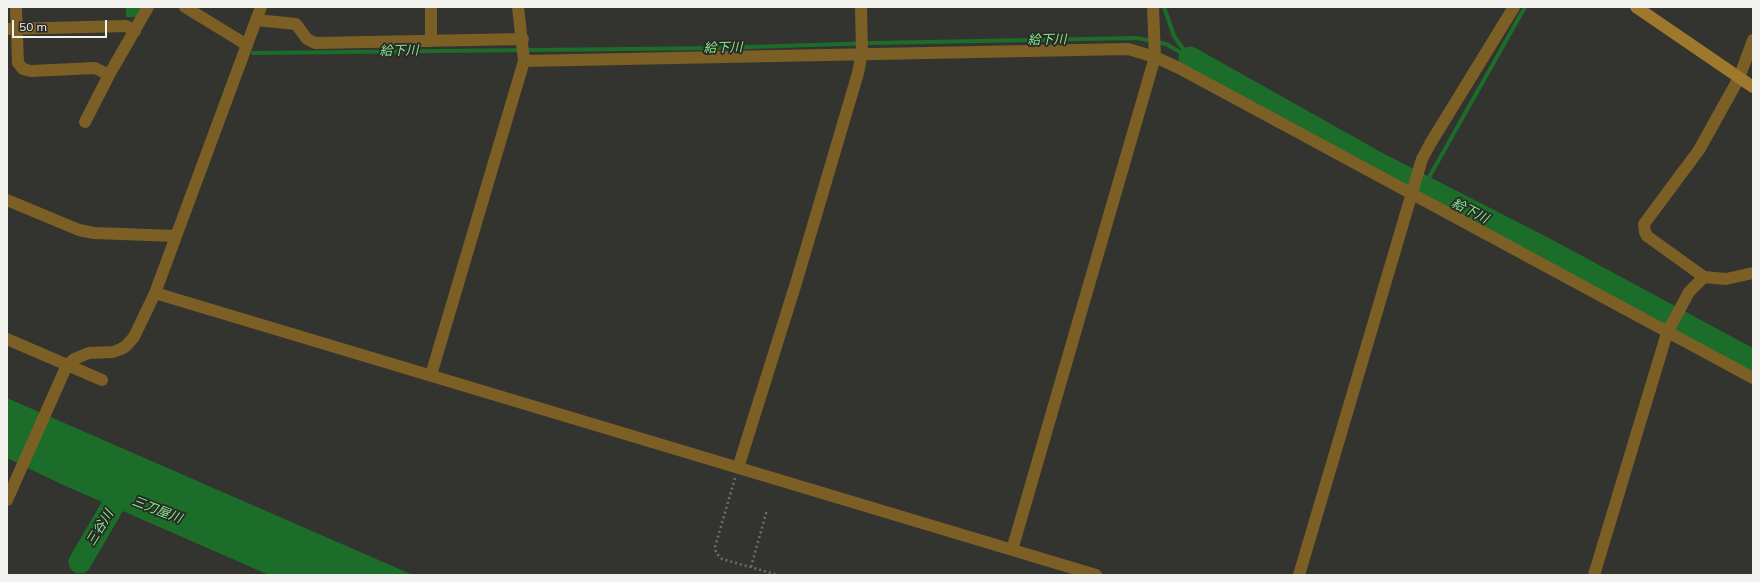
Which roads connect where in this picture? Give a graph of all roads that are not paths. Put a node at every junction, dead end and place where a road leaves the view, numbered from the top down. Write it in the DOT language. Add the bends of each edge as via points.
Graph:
graph roads {
  1 [pos="16,7"];
  2 [pos="148,7"];
  3 [pos="185,7"];
  4 [pos="261,7"];
  5 [pos="431,7"];
  6 [pos="518,7"];
  7 [pos="861,7"];
  8 [pos="1153,7"];
  9 [pos="1514,7"];
  10 [pos="1636,7"];
  11 [pos="256,20"];
  12 [pos="12,29"];
  13 [pos="135,30"];
  14 [pos="523,40"];
  15 [pos="1753,40"];
  16 [pos="431,41"];
  17 [pos="247,45"];
  18 [pos="862,46"];
  19 [pos="1155,54"];
  20 [pos="524,58"];
  21 [pos="109,74"];
  22 [pos="1739,78"];
  23 [pos="1753,87"];
  24 [pos="84,122"];
  25 [pos="1413,192"];
  26 [pos="7,200"];
  27 [pos="176,236"];
  28 [pos="1753,273"];
  29 [pos="1704,277"];
  30 [pos="155,293"];
  31 [pos="1667,333"];
  32 [pos="7,339"];
  33 [pos="66,367"];
  34 [pos="431,375"];
  35 [pos="1753,378"];
  36 [pos="102,380"];
  37 [pos="738,468"];
  38 [pos="7,500"];
  39 [pos="1012,550"];
  40 [pos="1096,575"];
  41 [pos="1299,575"];
  42 [pos="1594,575"];
  1 -- 12 [label="street"];
  2 -- 13 [label="street"];
  3 -- 17 [label="street"];
  4 -- 11 [label="street"];
  5 -- 16 [label="street"];
  6 -- 14 [label="street"];
  7 -- 18 [label="street"];
  8 -- 19 [label="street"];
  9 -- 25 [label="street" via="1430,144"];
  10 -- 22 [label="street"];
  11 -- 16 [label="street" via="296,24 307,39 316,43"];
  11 -- 17 [label="street"];
  12 -- 13 [label="street" via="126,26"];
  12 -- 21 [label="street" via="18,63 23,69 31,71 95,68"];
  13 -- 21 [label="street"];
  14 -- 16 [label="street"];
  14 -- 20 [label="street"];
  15 -- 22 [label="street"];
  17 -- 27 [label="street"];
  18 -- 19 [label="street" via="1128,49"];
  18 -- 20 [label="street"];
  18 -- 37 [label="street" via="796,283"];
  19 -- 25 [label="street"];
  19 -- 39 [label="street"];
  20 -- 34 [label="street"];
  21 -- 24 [label="street"];
  22 -- 23 [label="street"];
  22 -- 29 [label="street" via="1699,150 1644,224 1648,236"];
  25 -- 31 [label="street"];
  25 -- 41 [label="street"];
  26 -- 27 [label="street" via="79,230 94,233"];
  27 -- 30 [label="street"];
  28 -- 29 [label="street" via="1726,279"];
  29 -- 31 [label="street" via="1689,292"];
  30 -- 33 [label="street" via="134,337 126,346 113,352 80,355"];
  30 -- 34 [label="street"];
  31 -- 35 [label="street"];
  31 -- 42 [label="street"];
  32 -- 33 [label="street"];
  33 -- 36 [label="street"];
  33 -- 38 [label="street"];
  34 -- 37 [label="street"];
  37 -- 39 [label="street"];
  39 -- 40 [label="street"];
}
